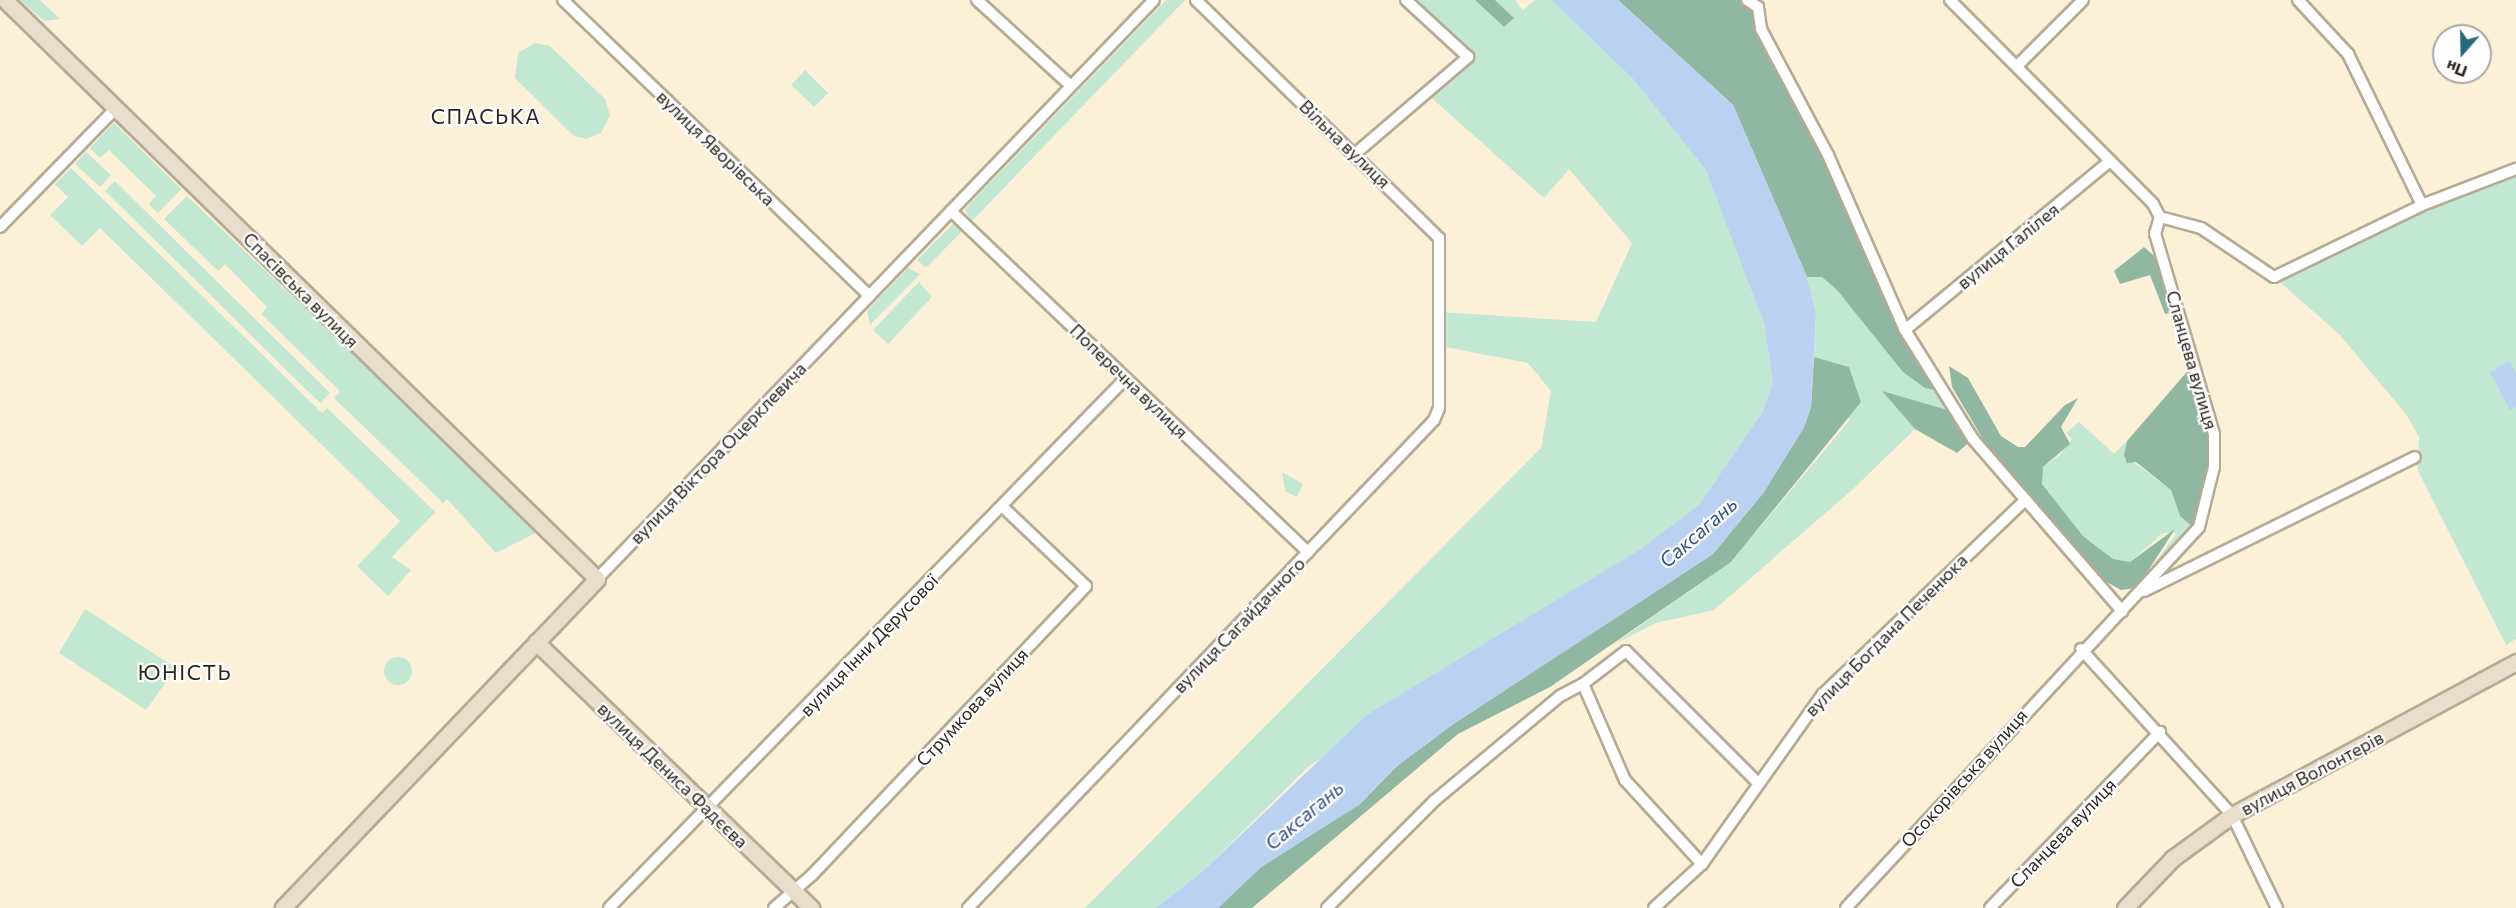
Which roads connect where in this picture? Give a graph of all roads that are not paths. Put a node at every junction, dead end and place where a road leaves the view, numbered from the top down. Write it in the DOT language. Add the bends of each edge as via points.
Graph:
graph roads {
  1 [pos="5,0"];
  2 [pos="563,0"];
  3 [pos="978,0"];
  4 [pos="1154,0"];
  5 [pos="1196,0"];
  6 [pos="1406,0"];
  7 [pos="1747,0"];
  8 [pos="1950,0"];
  9 [pos="2083,0"];
  10 [pos="2298,0"];
  11 [pos="1760,3"];
  12 [pos="2017,66"];
  13 [pos="1071,86"];
  14 [pos="116,108"];
  15 [pos="1356,153"];
  16 [pos="2110,161"];
  17 [pos="2516,169"];
  18 [pos="2422,205"];
  19 [pos="951,211"];
  20 [pos="2160,218"];
  21 [pos="0,227"];
  22 [pos="869,296"];
  23 [pos="1439,312"];
  24 [pos="1905,330"];
  25 [pos="1126,378"];
  26 [pos="2415,457"];
  27 [pos="2026,499"];
  28 [pos="1002,506"];
  29 [pos="1308,552"];
  30 [pos="597,579"];
  31 [pos="2143,591"];
  32 [pos="2122,611"];
  33 [pos="536,642"];
  34 [pos="2081,649"];
  35 [pos="2516,662"];
  36 [pos="1582,684"];
  37 [pos="2160,732"];
  38 [pos="1757,782"];
  39 [pos="705,808"];
  40 [pos="2232,815"];
  41 [pos="1702,864"];
  42 [pos="792,890"];
  43 [pos="283,908"];
  44 [pos="609,908"];
  45 [pos="774,908"];
  46 [pos="811,908"];
  47 [pos="968,908"];
  48 [pos="1327,908"];
  49 [pos="1654,908"];
  50 [pos="1846,908"];
  51 [pos="1990,908"];
  52 [pos="2125,908"];
  53 [pos="2277,908"];
  1 -- 14 [label="street, Спасівська вулиця"];
  2 -- 22 [label="street, вулиця Яворівська"];
  3 -- 13 [label="street"];
  4 -- 13 [label="street, вулиця Віктора Оцерклевича"];
  5 -- 15 [label="street, Вільна вулиця"];
  6 -- 15 [label="street" via="1468,57"];
  7 -- 11 [label="street"];
  8 -- 12 [label="street"];
  9 -- 12 [label="street"];
  10 -- 18 [label="street" via="2348,54"];
  11 -- 24 [label="street" via="1761,29 1828,155"];
  12 -- 16 [label="street"];
  13 -- 19 [label="street, вулиця Віктора Оцерклевича"];
  14 -- 21 [label="street"];
  14 -- 30 [label="street, Спасівська вулиця"];
  15 -- 23 [label="street, Вільна вулиця" via="1438,238"];
  16 -- 20 [label="street"];
  16 -- 24 [label="street, вулиця Галілея"];
  17 -- 18 [label="street"];
  18 -- 20 [label="street" via="2274,277 2201,228"];
  19 -- 22 [label="street, вулиця Віктора Оцерклевича"];
  19 -- 25 [label="street, Поперечна вулиця"];
  20 -- 31 [label="street, Сланцева вулиця" via="2155,234 2214,434 2214,467 2199,527"];
  22 -- 30 [label="street, вулиця Віктора Оцерклевича"];
  23 -- 29 [label="street, вулиця Сагайдачного" via="1439,408 1434,420"];
  24 -- 27 [label="street" via="1973,439"];
  25 -- 28 [label="street, вулиця Інни Дерусової"];
  25 -- 29 [label="street, Поперечна вулиця"];
  26 -- 31 [label="street, Сланцева вулиця" via="2221,557"];
  27 -- 32 [label="street"];
  27 -- 38 [label="street, вулиця Богдана Печенюка" via="1823,694"];
  28 -- 39 [label="street, вулиця Інни Дерусової"];
  28 -- 42 [label="street, Струмкова вулиця" via="1086,586 812,875"];
  29 -- 47 [label="street, вулиця Сагайдачного"];
  30 -- 33 [label="street, вулиця Віктора Оцерклевича"];
  31 -- 32 [label="street, Сланцева вулиця"];
  32 -- 34 [label="street, Сланцева вулиця"];
  33 -- 39 [label="street, вулиця Дениса Фадєєва"];
  33 -- 43 [label="street, вулиця Віктора Оцерклевича"];
  34 -- 37 [label="street"];
  34 -- 50 [label="street, Осокорівська вулиця"];
  35 -- 40 [label="street, вулиця Волонтерів"];
  36 -- 38 [label="street" via="1626,651"];
  36 -- 41 [label="street" via="1625,780"];
  36 -- 48 [label="street" via="1434,801"];
  37 -- 40 [label="street"];
  37 -- 51 [label="street, Сланцева вулиця"];
  38 -- 41 [label="street, вулиця Богдана Печенюка"];
  39 -- 42 [label="street, вулиця Дениса Фадєєва"];
  39 -- 44 [label="street, вулиця Інни Дерусової"];
  40 -- 52 [label="street, вулиця Волонтерів" via="2174,858"];
  40 -- 53 [label="street"];
  41 -- 49 [label="street, вулиця Богдана Печенюка"];
  42 -- 45 [label="street, Струмкова вулиця"];
  42 -- 46 [label="street, вулиця Дениса Фадєєва"];
}
